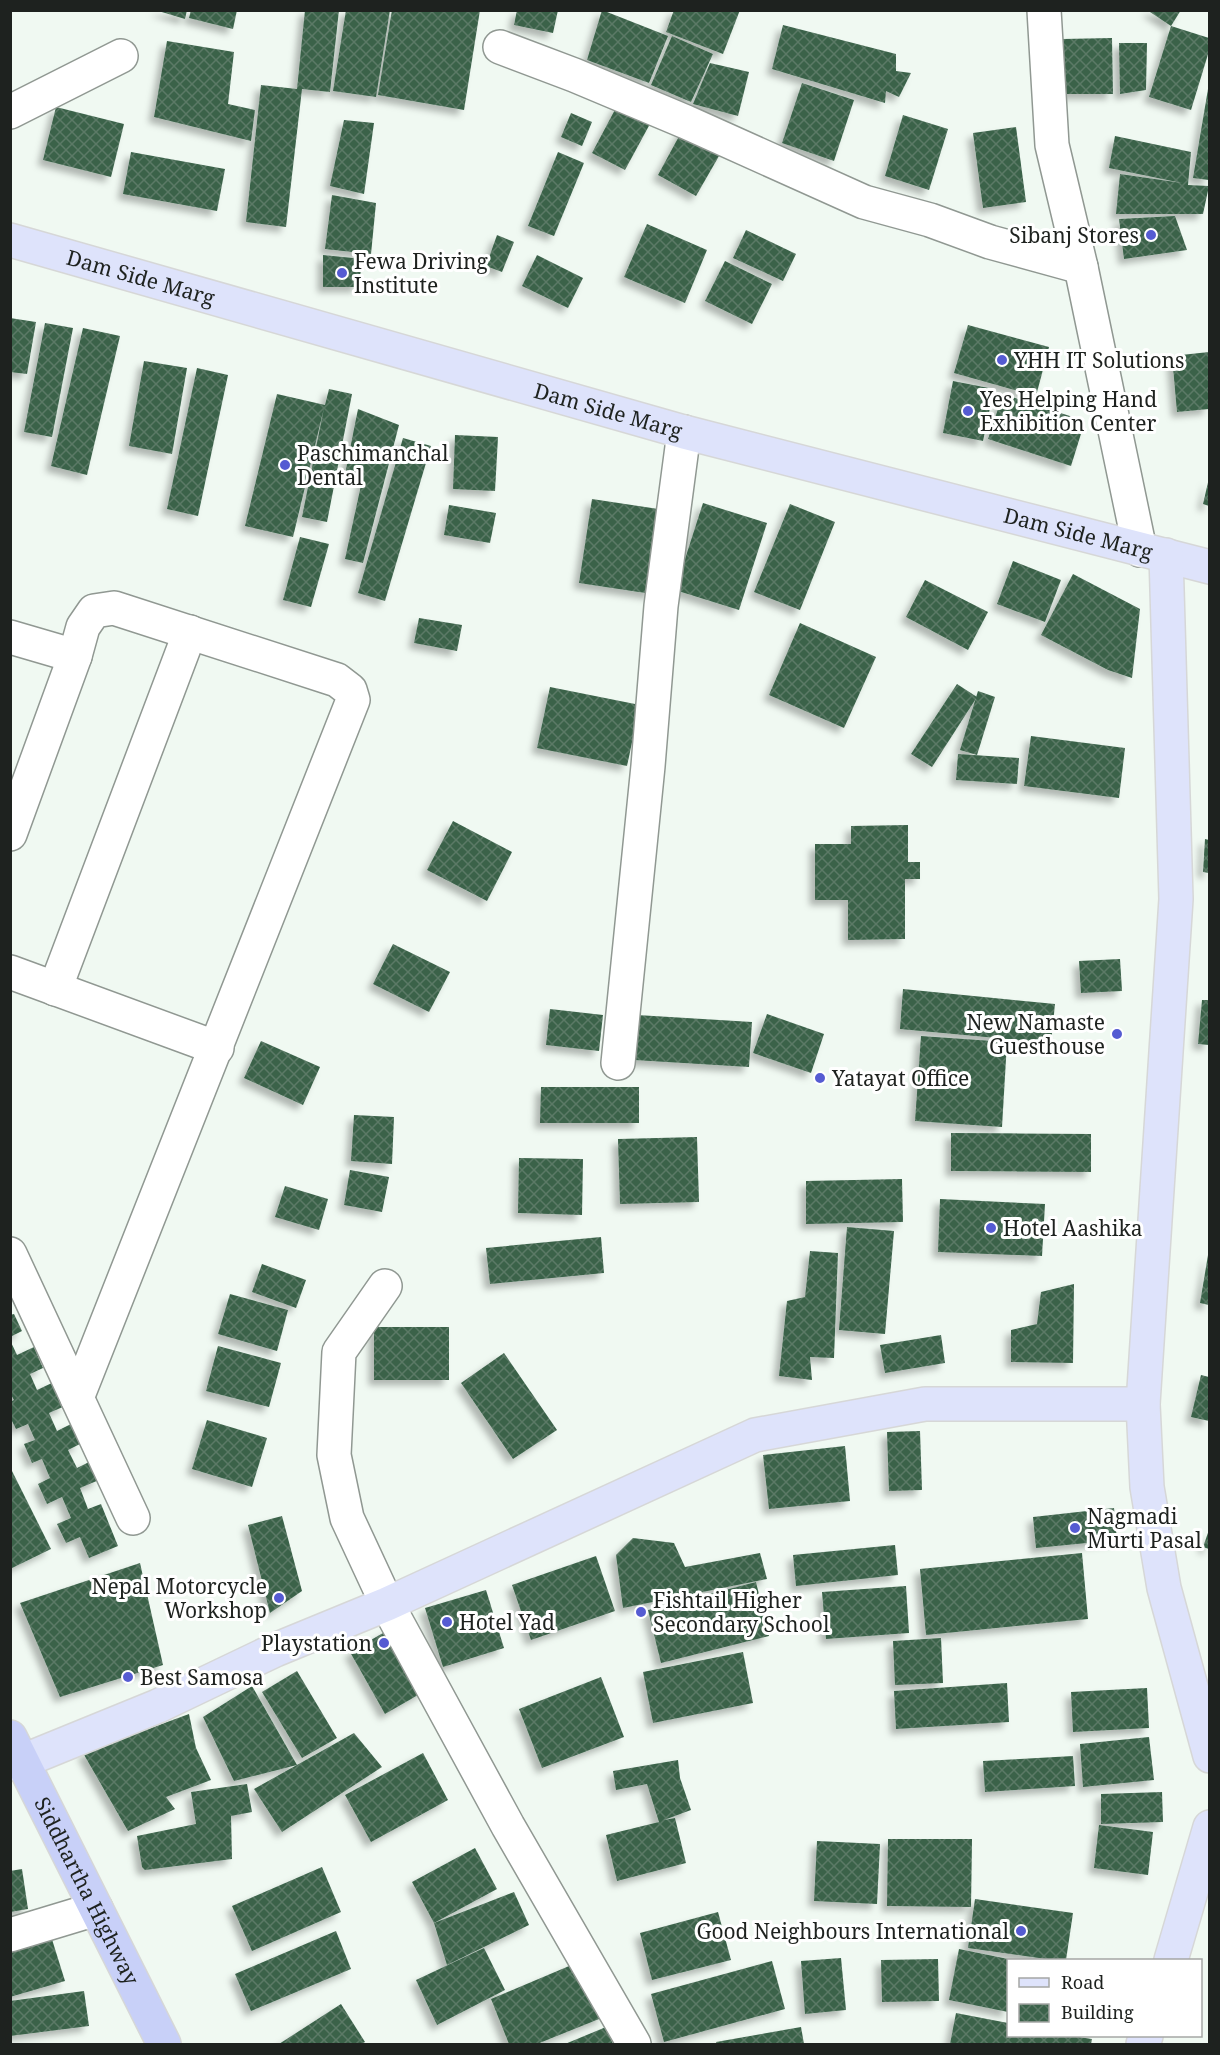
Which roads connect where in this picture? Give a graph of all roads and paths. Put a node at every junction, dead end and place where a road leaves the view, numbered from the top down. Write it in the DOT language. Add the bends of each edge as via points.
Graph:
graph roads {
  1 [pos="1044,10"];
  2 [pos="500,47"];
  3 [pos="121,56"];
  4 [pos="10,112"];
  5 [pos="10,240"];
  6 [pos="1081,267"];
  7 [pos="684,432"];
  8 [pos="1153,552"];
  9 [pos="1209,567"];
  10 [pos="190,632"];
  11 [pos="10,637"];
  12 [pos="75,656"];
  13 [pos="10,834"];
  14 [pos="10,972"];
  15 [pos="55,989"];
  16 [pos="217,1048"];
  17 [pos="618,1063"];
  18 [pos="10,1254"];
  19 [pos="385,1286"];
  20 [pos="77,1398"];
  21 [pos="1143,1404"];
  22 [pos="133,1518"];
  23 [pos="387,1604"];
  24 [pos="15,1754"];
  25 [pos="1209,1756"];
  26 [pos="1209,1827"];
  27 [pos="96,1909"];
  28 [pos="10,1935"];
  29 [pos="1170,1959"];
  30 [pos="164,2044"];
  31 [pos="634,2044"];
  1 -- 6 [label="street" via="1052,145"];
  2 -- 6 [label="street" via="676,117 864,202"];
  3 -- 4 [label="street"];
  5 -- 7 [label="main road, Dam Side Marg"];
  6 -- 8 [label="street"];
  7 -- 8 [label="main road, Dam Side Marg"];
  7 -- 17 [label="street" via="661,606"];
  8 -- 9 [label="main road, Dam Side Marg"];
  8 -- 21 [label="main road" via="1176,899"];
  10 -- 12 [label="street" via="114,608 94,611 83,627"];
  10 -- 15 [label="street"];
  10 -- 16 [label="street" via="337,680 350,690 353,700"];
  11 -- 12 [label="street"];
  12 -- 13 [label="street"];
  14 -- 15 [label="street"];
  15 -- 16 [label="street"];
  16 -- 20 [label="street"];
  18 -- 20 [label="street"];
  19 -- 23 [label="street" via="339,1352 334,1455 347,1518"];
  20 -- 22 [label="street"];
  21 -- 23 [label="main road" via="925,1404 755,1435"];
  21 -- 25 [label="main road" via="1147,1486 1164,1588"];
  23 -- 24 [label="main road" via="275,1650 158,1706"];
  23 -- 31 [label="street" via="508,1826"];
  24 -- 27 [label="highway, Siddhartha Highway"];
  26 -- 29 [label="main road"];
  27 -- 28 [label="street"];
  27 -- 30 [label="highway, Siddhartha Highway"];
}
